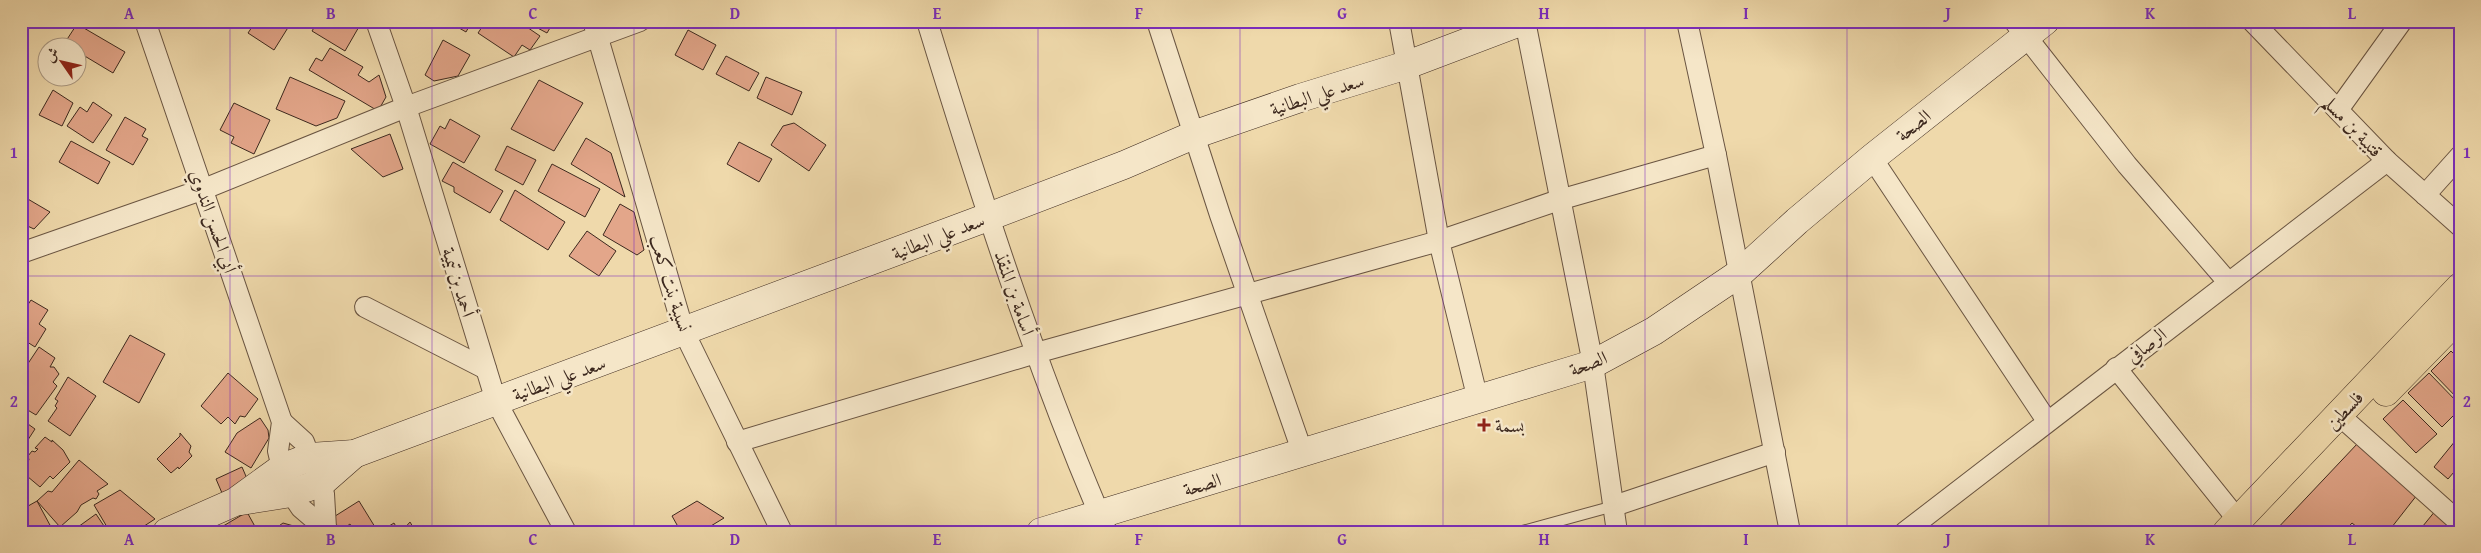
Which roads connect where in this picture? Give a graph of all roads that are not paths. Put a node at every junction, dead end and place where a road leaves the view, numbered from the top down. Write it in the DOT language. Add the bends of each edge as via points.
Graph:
graph roads {
  1 [pos="145,21"];
  2 [pos="376,21"];
  3 [pos="640,21"];
  4 [pos="927,21"];
  5 [pos="1157,21"];
  6 [pos="1399,21"];
  7 [pos="1524,21"];
  8 [pos="1687,21"];
  9 [pos="2252,21"];
  10 [pos="2402,21"];
  11 [pos="2029,27"];
  12 [pos="596,29"];
  13 [pos="1407,66"];
  14 [pos="406,107"];
  15 [pos="2338,110"];
  16 [pos="1196,134"];
  17 [pos="1716,155"];
  18 [pos="2460,156"];
  19 [pos="1872,158"];
  20 [pos="2387,161"];
  21 [pos="204,189"];
  22 [pos="2425,195"];
  23 [pos="1559,200"];
  24 [pos="988,217"];
  25 [pos="2460,226"];
  26 [pos="1439,241"];
  27 [pos="21,253"];
  28 [pos="1740,273"];
  29 [pos="2228,282"];
  30 [pos="2460,287"];
  31 [pos="1248,295"];
  32 [pos="365,307"];
  33 [pos="2460,316"];
  34 [pos="2432,331"];
  35 [pos="684,332"];
  36 [pos="1036,354"];
  37 [pos="1594,364"];
  38 [pos="2116,368"];
  39 [pos="486,369"];
  40 [pos="1478,400"];
  41 [pos="496,401"];
  42 [pos="2047,421"];
  43 [pos="2345,421"];
  44 [pos="282,422"];
  45 [pos="737,442"];
  46 [pos="1302,451"];
  47 [pos="1775,452"];
  48 [pos="354,454"];
  49 [pos="310,457"];
  50 [pos="286,481"];
  51 [pos="321,483"];
  52 [pos="1614,506"];
  53 [pos="1104,523"];
  54 [pos="2460,523"];
  55 [pos="2239,528"];
  56 [pos="327,530"];
  57 [pos="167,532"];
  58 [pos="566,532"];
  59 [pos="782,532"];
  60 [pos="1041,532"];
  61 [pos="1519,532"];
  62 [pos="1617,532"];
  63 [pos="1790,532"];
  64 [pos="1905,532"];
  1 -- 21 [label="street, أبي الحسن الندوي"];
  2 -- 14 [label="street, أحمد بن تيمية"];
  3 -- 12 [label="street"];
  4 -- 24 [label="street, أسامة بن المنقذ"];
  5 -- 16 [label="street"];
  6 -- 13 [label="street"];
  7 -- 13 [label="main road, سعد علي البطانية"];
  7 -- 23 [label="street"];
  8 -- 17 [label="street"];
  9 -- 15 [label="street, قتيبة بن مسلم"];
  10 -- 15 [label="street"];
  11 -- 19 [label="main road, الصحة"];
  11 -- 29 [label="street" via="2126,165"];
  12 -- 14 [label="street"];
  12 -- 35 [label="street, نسيبة بنت كعب"];
  13 -- 16 [label="main road, سعد علي البطانية"];
  13 -- 26 [label="street"];
  14 -- 21 [label="street"];
  14 -- 39 [label="street, أحمد بن تيمية"];
  15 -- 20 [label="street, قتيبة بن مسلم"];
  16 -- 24 [label="main road, سعد علي البطانية"];
  16 -- 31 [label="street"];
  17 -- 23 [label="street"];
  17 -- 28 [label="street"];
  18 -- 22 [label="street"];
  19 -- 28 [label="main road, الصحة"];
  19 -- 42 [label="street"];
  20 -- 22 [label="street, قتيبة بن مسلم"];
  20 -- 29 [label="street, الرصافي"];
  21 -- 27 [label="street"];
  21 -- 44 [label="street, أبي الحسن الندوي"];
  22 -- 25 [label="street, قتيبة بن مسلم"];
  23 -- 26 [label="street"];
  23 -- 37 [label="street"];
  24 -- 35 [label="main road, سعد علي البطانية"];
  24 -- 36 [label="street, أسامة بن المنقذ"];
  26 -- 31 [label="street"];
  26 -- 40 [label="street"];
  28 -- 37 [label="main road, الصحة" via="1654,330"];
  28 -- 47 [label="street"];
  29 -- 38 [label="street, الرصافي"];
  30 -- 34 [label="main road, فلسطين"];
  31 -- 36 [label="street"];
  31 -- 46 [label="street"];
  32 -- 39 [label="street"];
  33 -- 34 [label="main road, فلسطين"];
  34 -- 43 [label="main road, فلسطين"];
  35 -- 41 [label="main road, سعد علي البطانية"];
  35 -- 45 [label="street, نسيبة بنت كعب"];
  36 -- 45 [label="street"];
  36 -- 53 [label="street, أسامة بن المنقذ"];
  37 -- 40 [label="main road, الصحة"];
  37 -- 52 [label="street"];
  38 -- 42 [label="street, الرصافي"];
  38 -- 55 [label="street"];
  39 -- 41 [label="street, أحمد بن تيمية"];
  40 -- 46 [label="main road, الصحة"];
  41 -- 48 [label="main road, سعد علي البطانية"];
  41 -- 58 [label="street, أحمد بن تيمية"];
  42 -- 64 [label="street, الرصافي"];
  43 -- 54 [label="street"];
  43 -- 55 [label="main road, فلسطين"];
  44 -- 49 [label="street, أبي الحسن الندوي" via="304,442"];
  44 -- 50 [label="street, أبي الحسن الندوي" via="278,451"];
  45 -- 59 [label="street, نسيبة بنت كعب"];
  46 -- 53 [label="main road, الصحة" via="1190,488"];
  47 -- 52 [label="street"];
  47 -- 63 [label="street"];
  48 -- 49 [label="main road, سعد علي البطانية"];
  48 -- 51 [label="main road, سعد علي البطانية"];
  49 -- 50 [label="main road, سعد علي البطانية"];
  49 -- 51 [label="street, أبي الحسن الندوي"];
  50 -- 51 [label="main road, سعد علي البطانية"];
  50 -- 56 [label="street, أبي الحسن الندوي" via="301,508"];
  50 -- 57 [label="main road, سعد علي البطانية"];
  51 -- 56 [label="street, أبي الحسن الندوي"];
  52 -- 61 [label="lane"];
  52 -- 62 [label="street"];
  53 -- 60 [label="main road, الصحة"];
}
